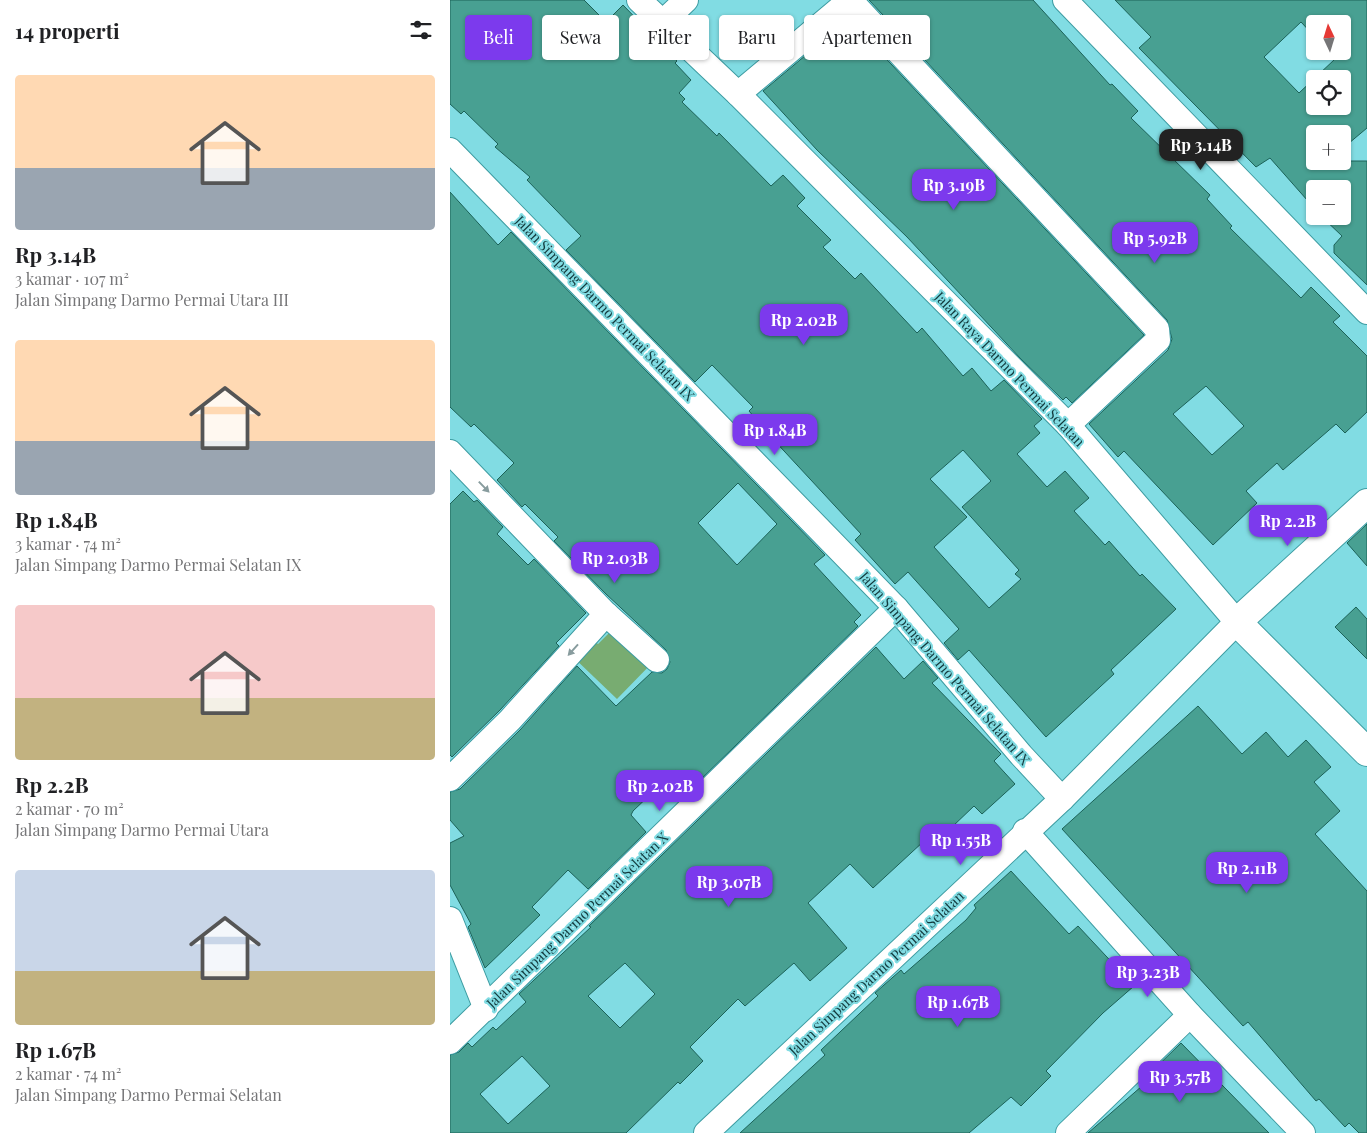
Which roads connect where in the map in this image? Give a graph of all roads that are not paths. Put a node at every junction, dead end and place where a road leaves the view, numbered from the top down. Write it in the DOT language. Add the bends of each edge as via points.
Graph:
graph roads {
  1 [pos="639,0"];
  2 [pos="686,0"];
  3 [pos="850,0"];
  4 [pos="1065,0"];
  5 [pos="654,15"];
  6 [pos="670,15"];
  7 [pos="702,60"];
  8 [pos="738,94"];
  9 [pos="454,161"];
  10 [pos="1367,312"];
  11 [pos="1068,425"];
  12 [pos="450,452"];
  13 [pos="1367,503"];
  14 [pos="896,608"];
  15 [pos="606,614"];
  16 [pos="1237,622"];
  17 [pos="657,660"];
  18 [pos="1367,752"];
  19 [pos="450,779"];
  20 [pos="1062,799"];
  21 [pos="1026,832"];
  22 [pos="450,919"];
  23 [pos="486,1009"];
  24 [pos="1190,1015"];
  25 [pos="450,1042"];
  26 [pos="706,1133"];
  27 [pos="1068,1133"];
  28 [pos="1303,1133"];
  1 -- 5 [label="street, Jalan Raya Darmo Permai Selatan"];
  2 -- 6 [label="street"];
  3 -- 8 [label="street"];
  3 -- 11 [label="street" via="1157,328 1158,340"];
  4 -- 10 [label="street"];
  7 -- 8 [label="street, Jalan Raya Darmo Permai Selatan"];
  8 -- 11 [label="street, Jalan Raya Darmo Permai Selatan"];
  9 -- 14 [label="street, Jalan Simpang Darmo Permai Selatan IX"];
  11 -- 16 [label="street, Jalan Raya Darmo Permai Selatan"];
  12 -- 15 [label="street, one-way"];
  13 -- 16 [label="street"];
  14 -- 20 [label="street, Jalan Simpang Darmo Permai Selatan IX"];
  14 -- 23 [label="street, Jalan Simpang Darmo Permai Selatan X"];
  15 -- 17 [label="street"];
  15 -- 19 [label="street, one-way" via="510,720"];
  16 -- 18 [label="street, Jalan Raya Darmo Permai Selatan"];
  16 -- 20 [label="street, Jalan Simpang Darmo Permai Selatan"];
  20 -- 21 [label="street, Jalan Simpang Darmo Permai Selatan"];
  21 -- 24 [label="street"];
  21 -- 26 [label="street, Jalan Simpang Darmo Permai Selatan"];
  22 -- 23 [label="street"];
  23 -- 25 [label="street, Jalan Simpang Darmo Permai Selatan X"];
  24 -- 27 [label="street"];
  24 -- 28 [label="street"];
}
